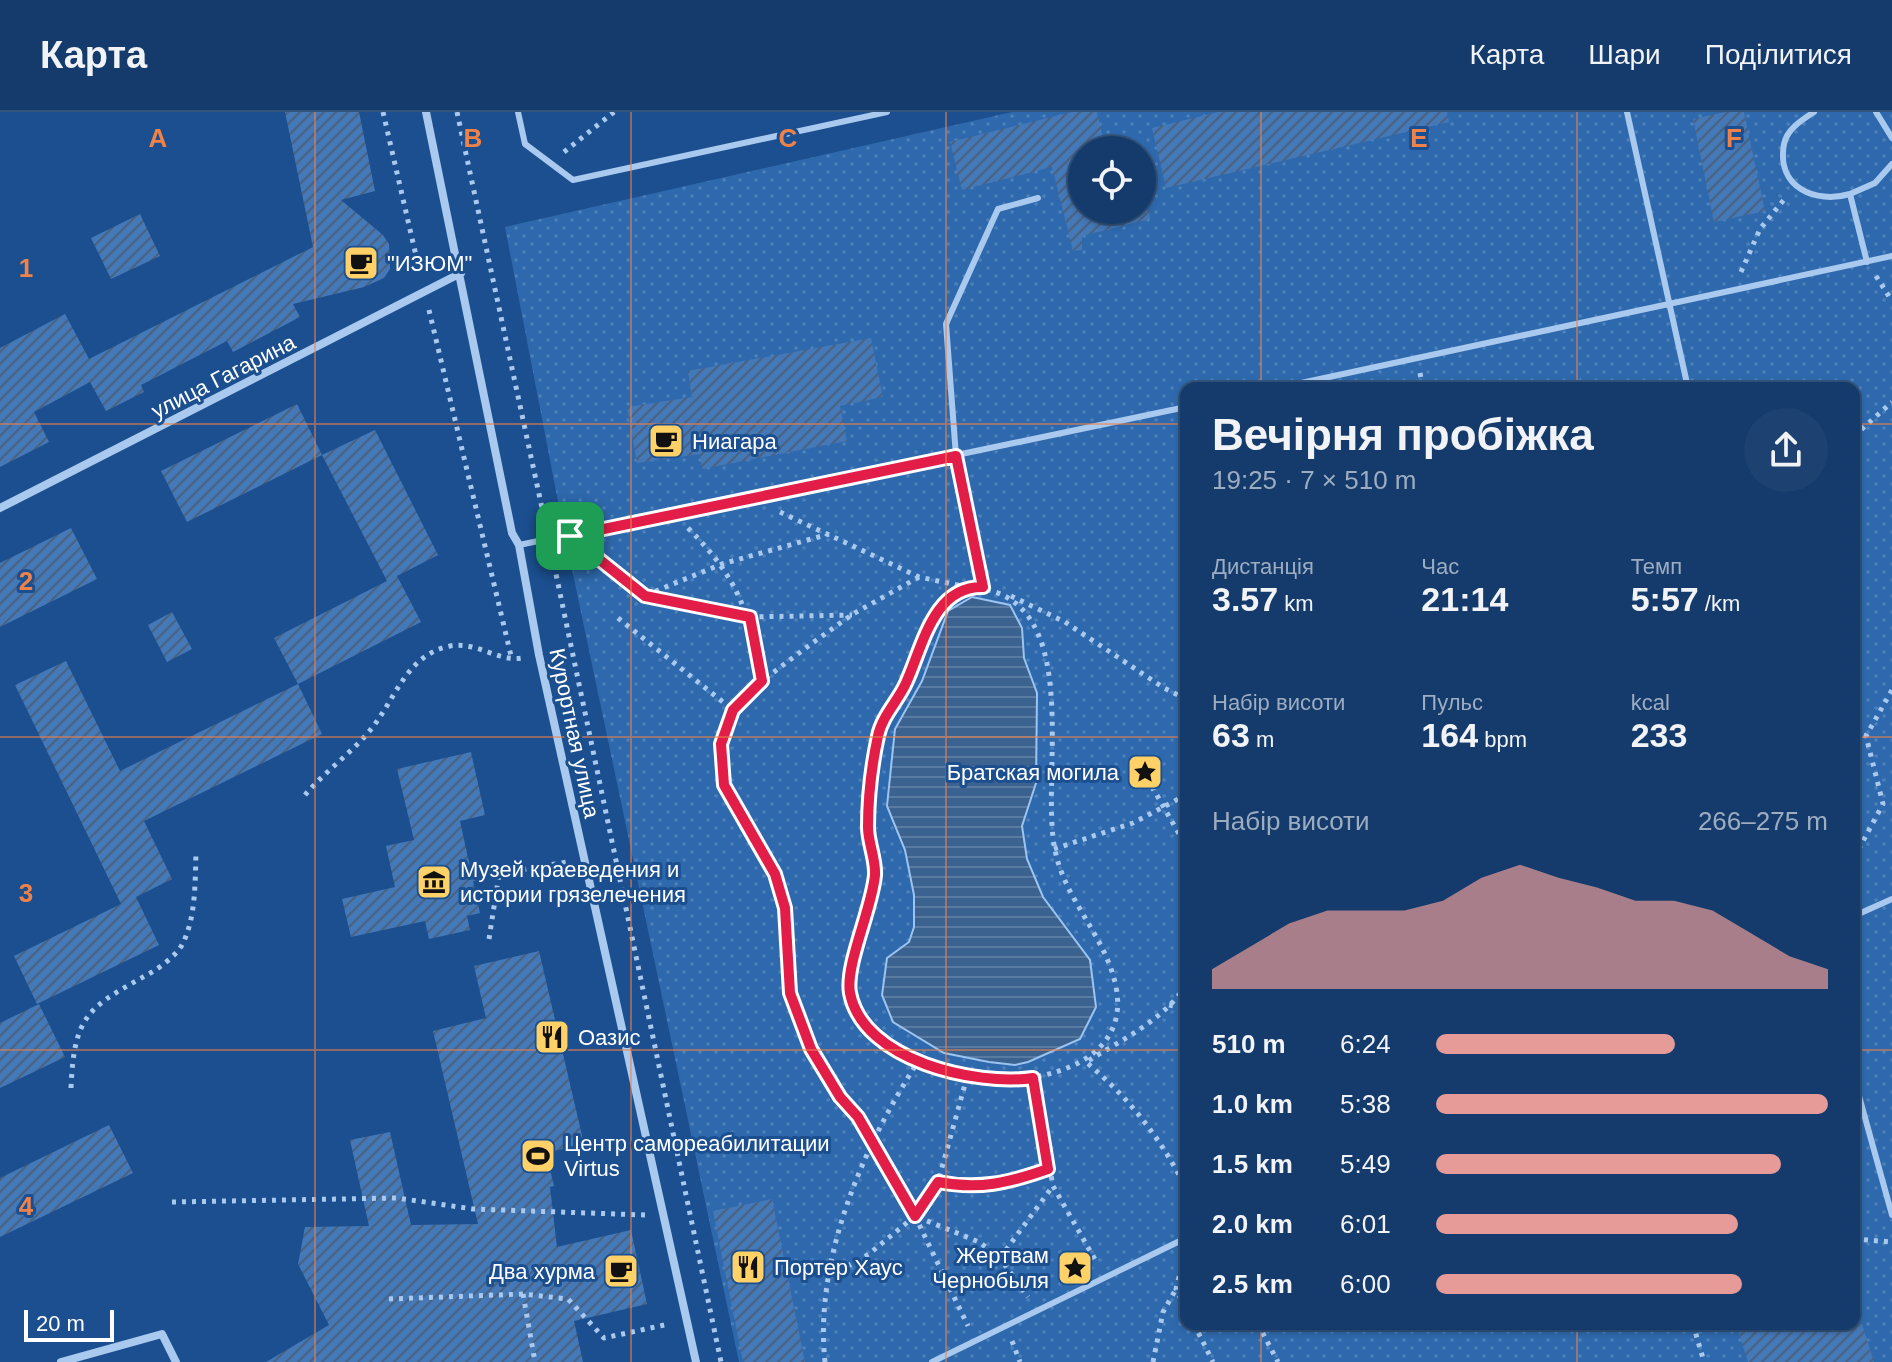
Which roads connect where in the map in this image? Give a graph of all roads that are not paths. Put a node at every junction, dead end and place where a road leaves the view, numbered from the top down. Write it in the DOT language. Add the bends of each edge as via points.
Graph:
graph roads {
  1 [pos="426,112"];
  2 [pos="518,112"];
  3 [pos="887,112"];
  4 [pos="1627,112"];
  5 [pos="1814,112"];
  6 [pos="1876,112"];
  7 [pos="1892,138"];
  8 [pos="1892,164"];
  9 [pos="1850,194"];
  10 [pos="1038,198"];
  11 [pos="1892,256"];
  12 [pos="1867,262"];
  13 [pos="461,273"];
  14 [pos="1669,306"];
  15 [pos="1307,382"];
  16 [pos="1687,382"];
  17 [pos="1180,408"];
  18 [pos="956,456"];
  19 [pos="0,508"];
  20 [pos="570,536"];
  21 [pos="548,539"];
  22 [pos="519,545"];
  23 [pos="1892,899"];
  24 [pos="1860,913"];
  25 [pos="1860,1100"];
  26 [pos="1892,1215"];
  27 [pos="1180,1241"];
  28 [pos="61,1362"];
  29 [pos="176,1362"];
  30 [pos="696,1362"];
  31 [pos="932,1362"];
  1 -- 13 [label="street, Курортная улица"];
  2 -- 3 [label="lane" via="525,144 573,180"];
  4 -- 14 [label="lane"];
  5 -- 9 [label="lane" via="1794,126 1784,143 1785,165 1795,186 1829,201"];
  6 -- 7 [label="lane"];
  8 -- 9 [label="lane" via="1875,183"];
  9 -- 12 [label="lane"];
  10 -- 18 [label="lane" via="998,209 946,324"];
  11 -- 12 [label="lane"];
  12 -- 14 [label="lane"];
  13 -- 19 [label="street, улица Гагарина"];
  13 -- 22 [label="street, Курортная улица" via="512,533"];
  14 -- 15 [label="lane"];
  14 -- 16 [label="lane"];
  17 -- 18 [label="lane"];
  18 -- 20 [label="lane"];
  21 -- 22 [label="lane"];
  22 -- 30 [label="street, Курортная улица"];
  23 -- 24 [label="lane"];
  25 -- 26 [label="lane"];
  27 -- 31 [label="lane"];
  28 -- 29 [label="street" via="162,1334"];
}
